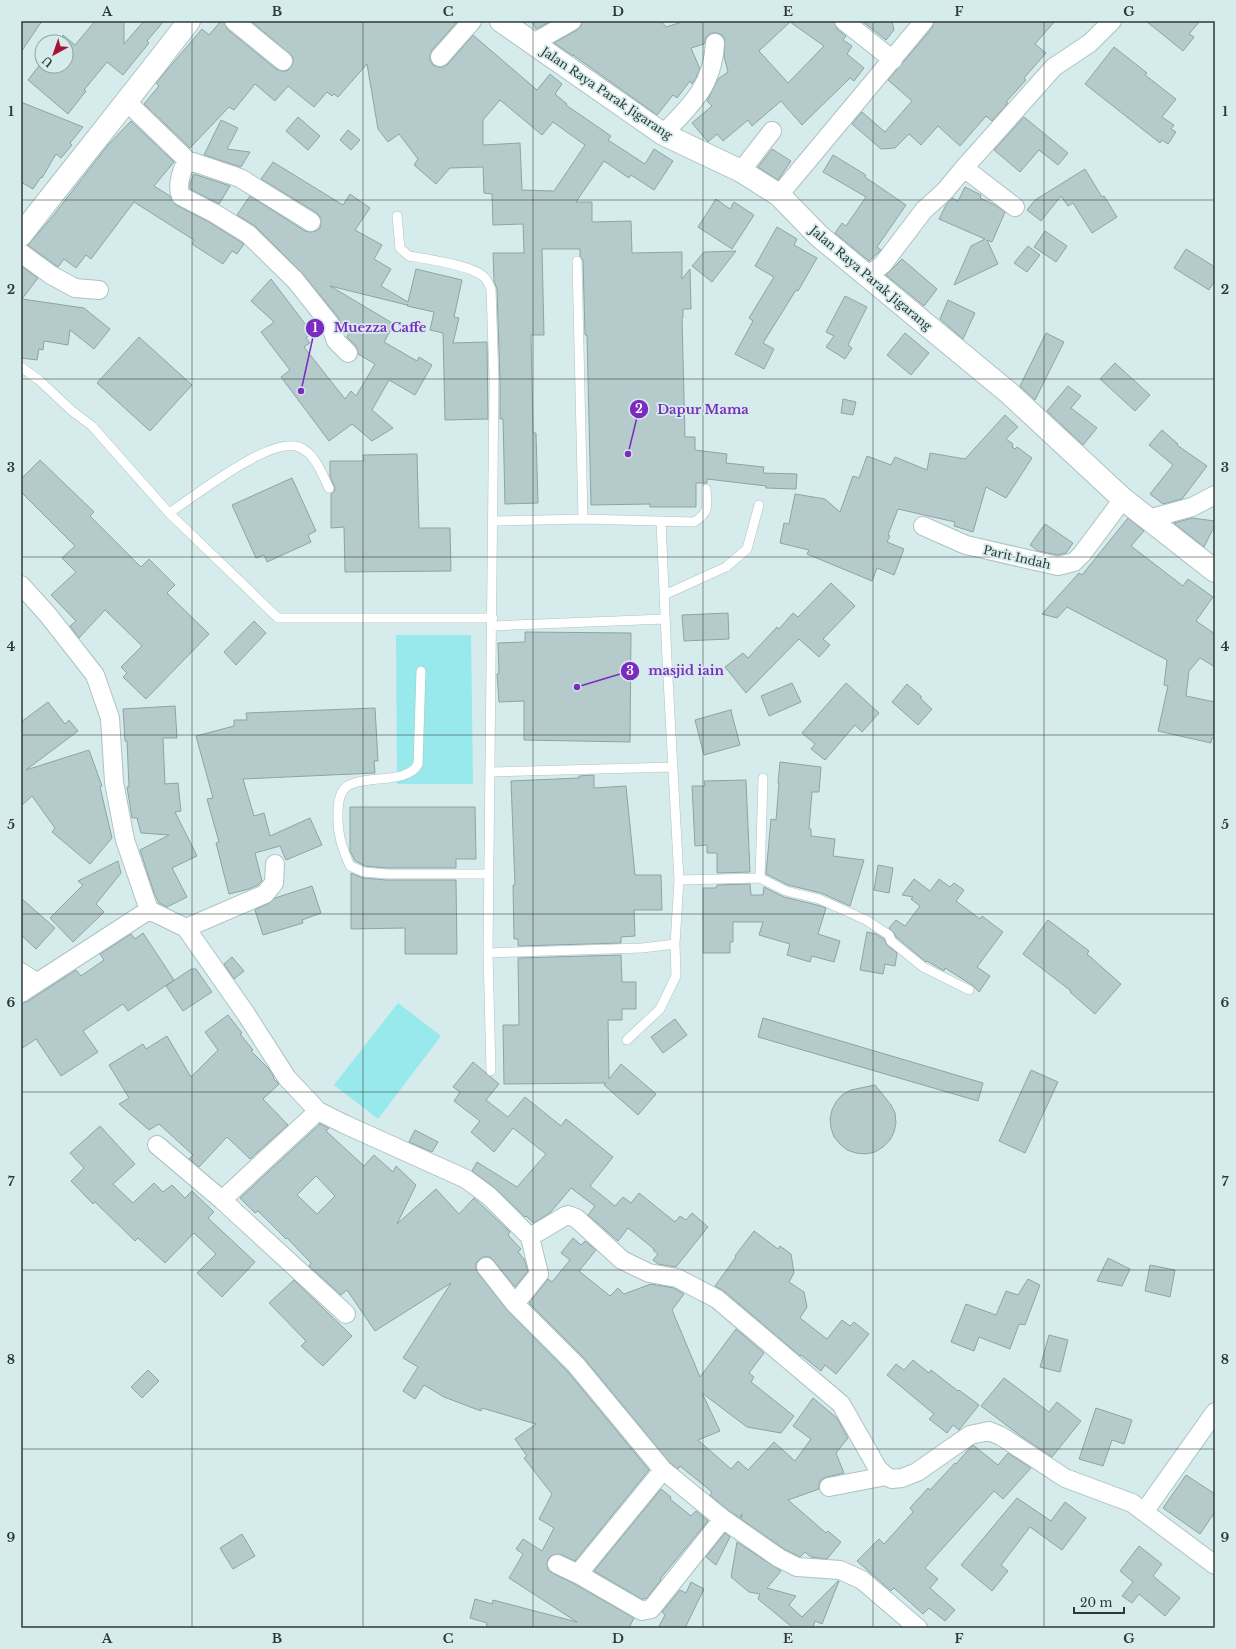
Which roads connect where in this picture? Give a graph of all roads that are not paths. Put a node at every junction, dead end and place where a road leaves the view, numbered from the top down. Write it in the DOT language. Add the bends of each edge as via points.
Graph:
graph roads {
  1 [pos="189,21"];
  2 [pos="234,21"];
  3 [pos="472,21"];
  4 [pos="500,21"];
  5 [pos="572,21"];
  6 [pos="844,21"];
  7 [pos="924,21"];
  8 [pos="1112,21"];
  9 [pos="533,43"];
  10 [pos="715,43"];
  11 [pos="440,57"];
  12 [pos="893,60"];
  13 [pos="283,61"];
  14 [pos="127,102"];
  15 [pos="772,131"];
  16 [pos="663,134"];
  17 [pos="187,160"];
  18 [pos="964,168"];
  19 [pos="741,171"];
  20 [pos="779,195"];
  21 [pos="1015,207"];
  22 [pos="397,216"];
  23 [pos="311,222"];
  24 [pos="21,235"];
  25 [pos="21,253"];
  26 [pos="576,261"];
  27 [pos="868,276"];
  28 [pos="99,290"];
  29 [pos="348,353"];
  30 [pos="21,367"];
  31 [pos="329,488"];
  32 [pos="706,489"];
  33 [pos="1215,496"];
  34 [pos="1122,499"];
  35 [pos="759,505"];
  36 [pos="169,513"];
  37 [pos="1148,519"];
  38 [pos="583,520"];
  39 [pos="661,521"];
  40 [pos="494,522"];
  41 [pos="923,526"];
  42 [pos="1215,571"];
  43 [pos="21,585"];
  44 [pos="664,595"];
  45 [pos="665,619"];
  46 [pos="492,622"];
  47 [pos="421,671"];
  48 [pos="673,767"];
  49 [pos="491,772"];
  50 [pos="763,778"];
  51 [pos="274,864"];
  52 [pos="489,874"];
  53 [pos="760,878"];
  54 [pos="679,880"];
  55 [pos="149,910"];
  56 [pos="186,928"];
  57 [pos="675,944"];
  58 [pos="488,953"];
  59 [pos="21,972"];
  60 [pos="36,982"];
  61 [pos="969,990"];
  62 [pos="21,993"];
  63 [pos="627,1040"];
  64 [pos="491,1071"];
  65 [pos="318,1111"];
  66 [pos="157,1145"];
  67 [pos="222,1200"];
  68 [pos="530,1237"];
  69 [pos="486,1267"];
  70 [pos="515,1304"];
  71 [pos="346,1314"];
  72 [pos="1215,1412"];
  73 [pos="664,1470"];
  74 [pos="886,1476"];
  75 [pos="829,1487"];
  76 [pos="1144,1512"];
  77 [pos="723,1519"];
  78 [pos="557,1564"];
  79 [pos="1215,1565"];
  80 [pos="578,1574"];
  81 [pos="918,1628"];
  1 -- 14 [label="street"];
  2 -- 13 [label="street"];
  3 -- 11 [label="street"];
  4 -- 9 [label="street, Jalan Raya Parak Jigarang"];
  5 -- 9 [label="street"];
  6 -- 12 [label="street"];
  7 -- 12 [label="street"];
  8 -- 18 [label="street" via="1090,43 1054,67"];
  9 -- 16 [label="street, Jalan Raya Parak Jigarang"];
  10 -- 16 [label="street" via="708,80 692,104"];
  12 -- 20 [label="street"];
  14 -- 17 [label="street"];
  14 -- 24 [label="street"];
  15 -- 19 [label="street"];
  16 -- 19 [label="street, Jalan Raya Parak Jigarang"];
  17 -- 23 [label="street" via="240,178"];
  17 -- 29 [label="street" via="179,189 181,196 248,234 295,280 330,324 336,341"];
  18 -- 21 [label="street"];
  18 -- 27 [label="street" via="944,192 924,210 883,264"];
  19 -- 20 [label="street, Jalan Raya Parak Jigarang"];
  20 -- 27 [label="street, Jalan Raya Parak Jigarang" via="819,236"];
  22 -- 40 [label="lane" via="400,248 409,256 467,269 482,275 491,289"];
  25 -- 28 [label="street" via="51,275 75,288"];
  26 -- 38 [label="lane"];
  27 -- 34 [label="street, Jalan Raya Parak Jigarang" via="1009,393"];
  30 -- 36 [label="lane" via="92,426"];
  31 -- 36 [label="lane" via="313,458 299,447 284,446 266,451 238,466"];
  32 -- 39 [label="lane" via="707,508 704,516 694,522"];
  33 -- 37 [label="street"];
  34 -- 37 [label="street, Jalan Raya Parak Jigarang"];
  34 -- 41 [label="street, Parit Indah" via="1082,554 1074,562 1058,566 966,545"];
  35 -- 44 [label="lane" via="747,549 726,567"];
  36 -- 46 [label="lane" via="278,618"];
  37 -- 42 [label="street, Jalan Raya Parak Jigarang"];
  38 -- 39 [label="lane"];
  38 -- 40 [label="lane"];
  39 -- 44 [label="lane"];
  40 -- 46 [label="lane"];
  43 -- 55 [label="street" via="48,614 95,675 110,718 114,782 126,840"];
  44 -- 45 [label="lane"];
  45 -- 46 [label="lane"];
  45 -- 48 [label="lane"];
  46 -- 49 [label="lane"];
  47 -- 52 [label="lane" via="418,764 415,770 406,775 362,781 346,787 338,800 337,824 341,846 350,866 364,872"];
  48 -- 49 [label="lane"];
  48 -- 54 [label="lane"];
  49 -- 52 [label="lane"];
  50 -- 53 [label="lane"];
  51 -- 56 [label="street" via="274,883 265,894"];
  52 -- 58 [label="lane"];
  53 -- 54 [label="lane"];
  53 -- 61 [label="lane" via="786,891 819,899 866,920 889,935 896,945 924,967"];
  54 -- 57 [label="lane"];
  55 -- 56 [label="street"];
  55 -- 60 [label="street"];
  56 -- 65 [label="street" via="287,1078"];
  57 -- 58 [label="lane" via="642,948"];
  57 -- 63 [label="lane" via="676,976 660,1009"];
  58 -- 64 [label="lane"];
  59 -- 60 [label="street"];
  60 -- 62 [label="street"];
  65 -- 67 [label="street"];
  65 -- 68 [label="street" via="466,1180 489,1196"];
  66 -- 67 [label="street"];
  67 -- 71 [label="street"];
  68 -- 70 [label="street" via="539,1274"];
  68 -- 74 [label="street" via="568,1215 576,1218 622,1260 649,1273 677,1278 717,1299 841,1404 878,1469"];
  69 -- 70 [label="street"];
  70 -- 73 [label="street" via="576,1365"];
  72 -- 76 [label="street"];
  73 -- 77 [label="street"];
  73 -- 80 [label="street"];
  74 -- 75 [label="street"];
  74 -- 76 [label="street" via="892,1479 902,1478 916,1472 970,1435 989,1431 1001,1436 1065,1478 1132,1503"];
  76 -- 79 [label="street"];
  77 -- 80 [label="street" via="649,1610 642,1611"];
  77 -- 81 [label="street" via="797,1567 840,1570 862,1580"];
  78 -- 80 [label="street"];
}
